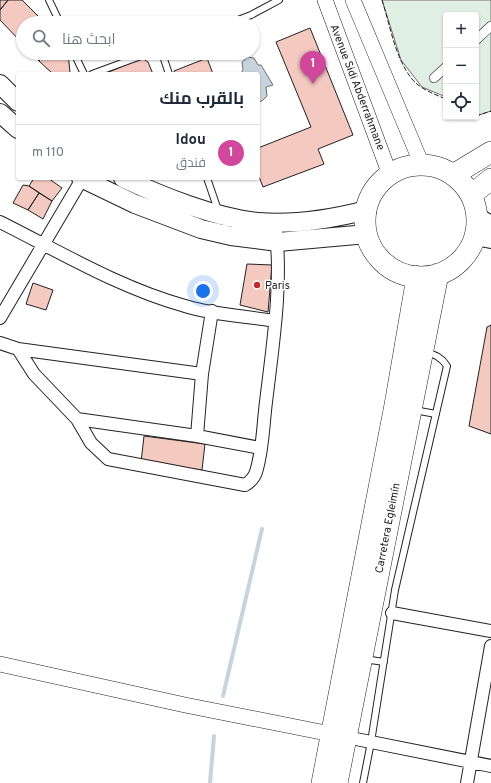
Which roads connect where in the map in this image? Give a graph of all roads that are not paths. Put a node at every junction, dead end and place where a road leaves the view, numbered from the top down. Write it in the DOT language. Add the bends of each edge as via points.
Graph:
graph roads {
  1 [pos="49,0"];
  2 [pos="279,0"];
  3 [pos="325,0"];
  4 [pos="353,0"];
  5 [pos="57,16"];
  6 [pos="248,16"];
  7 [pos="491,26"];
  8 [pos="479,37"];
  9 [pos="77,60"];
  10 [pos="130,60"];
  11 [pos="164,60"];
  12 [pos="443,70"];
  13 [pos="83,72"];
  14 [pos="97,72"];
  15 [pos="168,72"];
  16 [pos="434,78"];
  17 [pos="0,84"];
  18 [pos="16,100"];
  19 [pos="0,113"];
  20 [pos="16,128"];
  21 [pos="491,152"];
  22 [pos="422,165"];
  23 [pos="390,175"];
  24 [pos="453,175"];
  25 [pos="491,179"];
  26 [pos="81,180"];
  27 [pos="86,180"];
  28 [pos="128,180"];
  29 [pos="207,180"];
  30 [pos="471,195"];
  31 [pos="367,210"];
  32 [pos="220,214"];
  33 [pos="0,222"];
  34 [pos="276,223"];
  35 [pos="484,229"];
  36 [pos="367,234"];
  37 [pos="278,242"];
  38 [pos="44,245"];
  39 [pos="438,274"];
  40 [pos="415,276"];
  41 [pos="212,311"];
  42 [pos="0,318"];
  43 [pos="275,321"];
  44 [pos="0,343"];
  45 [pos="18,349"];
  46 [pos="422,352"];
  47 [pos="202,374"];
  48 [pos="403,407"];
  49 [pos="436,414"];
  50 [pos="77,419"];
  51 [pos="197,436"];
  52 [pos="260,448"];
  53 [pos="380,587"];
  54 [pos="392,613"];
  55 [pos="491,631"];
  56 [pos="491,646"];
  57 [pos="354,657"];
  58 [pos="384,662"];
  59 [pos="0,664"];
  60 [pos="339,736"];
  61 [pos="371,742"];
  62 [pos="471,762"];
  63 [pos="491,766"];
  64 [pos="322,783"];
  65 [pos="337,783"];
  66 [pos="363,783"];
  67 [pos="467,783"];
  1 -- 5 [label="lane"];
  2 -- 6 [label="lane"];
  3 -- 23 [label="street, Avenue Sidi Abderrahmane"];
  4 -- 22 [label="street"];
  7 -- 8 [label="street"];
  9 -- 13 [label="lane"];
  10 -- 14 [label="lane"];
  11 -- 15 [label="lane"];
  12 -- 16 [label="street"];
  17 -- 18 [label="main road"];
  19 -- 20 [label="main road"];
  21 -- 24 [label="highway"];
  22 -- 23 [label="highway" via="405,168"];
  22 -- 24 [label="highway" via="438,168"];
  23 -- 31 [label="highway" via="379,184 371,196"];
  24 -- 30 [label="highway"];
  25 -- 30 [label="highway"];
  26 -- 38 [label="street"];
  27 -- 37 [label="main road" via="135,204 201,229"];
  28 -- 32 [label="main road"];
  29 -- 32 [label="lane"];
  30 -- 35 [label="highway"];
  31 -- 34 [label="main road" via="343,216"];
  31 -- 36 [label="highway"];
  32 -- 34 [label="main road" via="242,220"];
  33 -- 38 [label="street"];
  34 -- 37 [label="street"];
  35 -- 39 [label="highway" via="462,260"];
  36 -- 37 [label="main road"];
  36 -- 40 [label="highway" via="381,259 396,270"];
  37 -- 43 [label="street"];
  38 -- 41 [label="street" via="118,282 186,307"];
  38 -- 42 [label="street"];
  39 -- 40 [label="highway"];
  39 -- 46 [label="highway, Carretera Egleimín"];
  40 -- 48 [label="highway, Carretera Egleimín"];
  41 -- 43 [label="street"];
  41 -- 47 [label="street"];
  43 -- 52 [label="street"];
  44 -- 45 [label="street"];
  45 -- 47 [label="street"];
  45 -- 50 [label="street" via="34,374"];
  46 -- 48 [label="highway, Carretera Egleimín"];
  46 -- 49 [label="lane" via="435,354 447,366"];
  47 -- 51 [label="street"];
  48 -- 49 [label="lane"];
  48 -- 53 [label="highway, Carretera Egleimín"];
  49 -- 53 [label="lane"];
  50 -- 51 [label="street"];
  50 -- 52 [label="street" via="91,443 108,459 245,485 256,473"];
  51 -- 52 [label="street"];
  53 -- 54 [label="lane"];
  53 -- 57 [label="highway, Carretera Egleimín"];
  54 -- 55 [label="street"];
  54 -- 58 [label="lane"];
  56 -- 62 [label="street"];
  57 -- 58 [label="lane"];
  57 -- 60 [label="highway, Carretera Egleimín"];
  58 -- 61 [label="lane"];
  59 -- 60 [label="street"];
  60 -- 61 [label="street"];
  60 -- 64 [label="highway, Carretera Egleimín"];
  60 -- 65 [label="highway, Carretera Egleimín"];
  61 -- 62 [label="street"];
  61 -- 66 [label="lane"];
  62 -- 63 [label="street"];
  62 -- 67 [label="street"];
}
